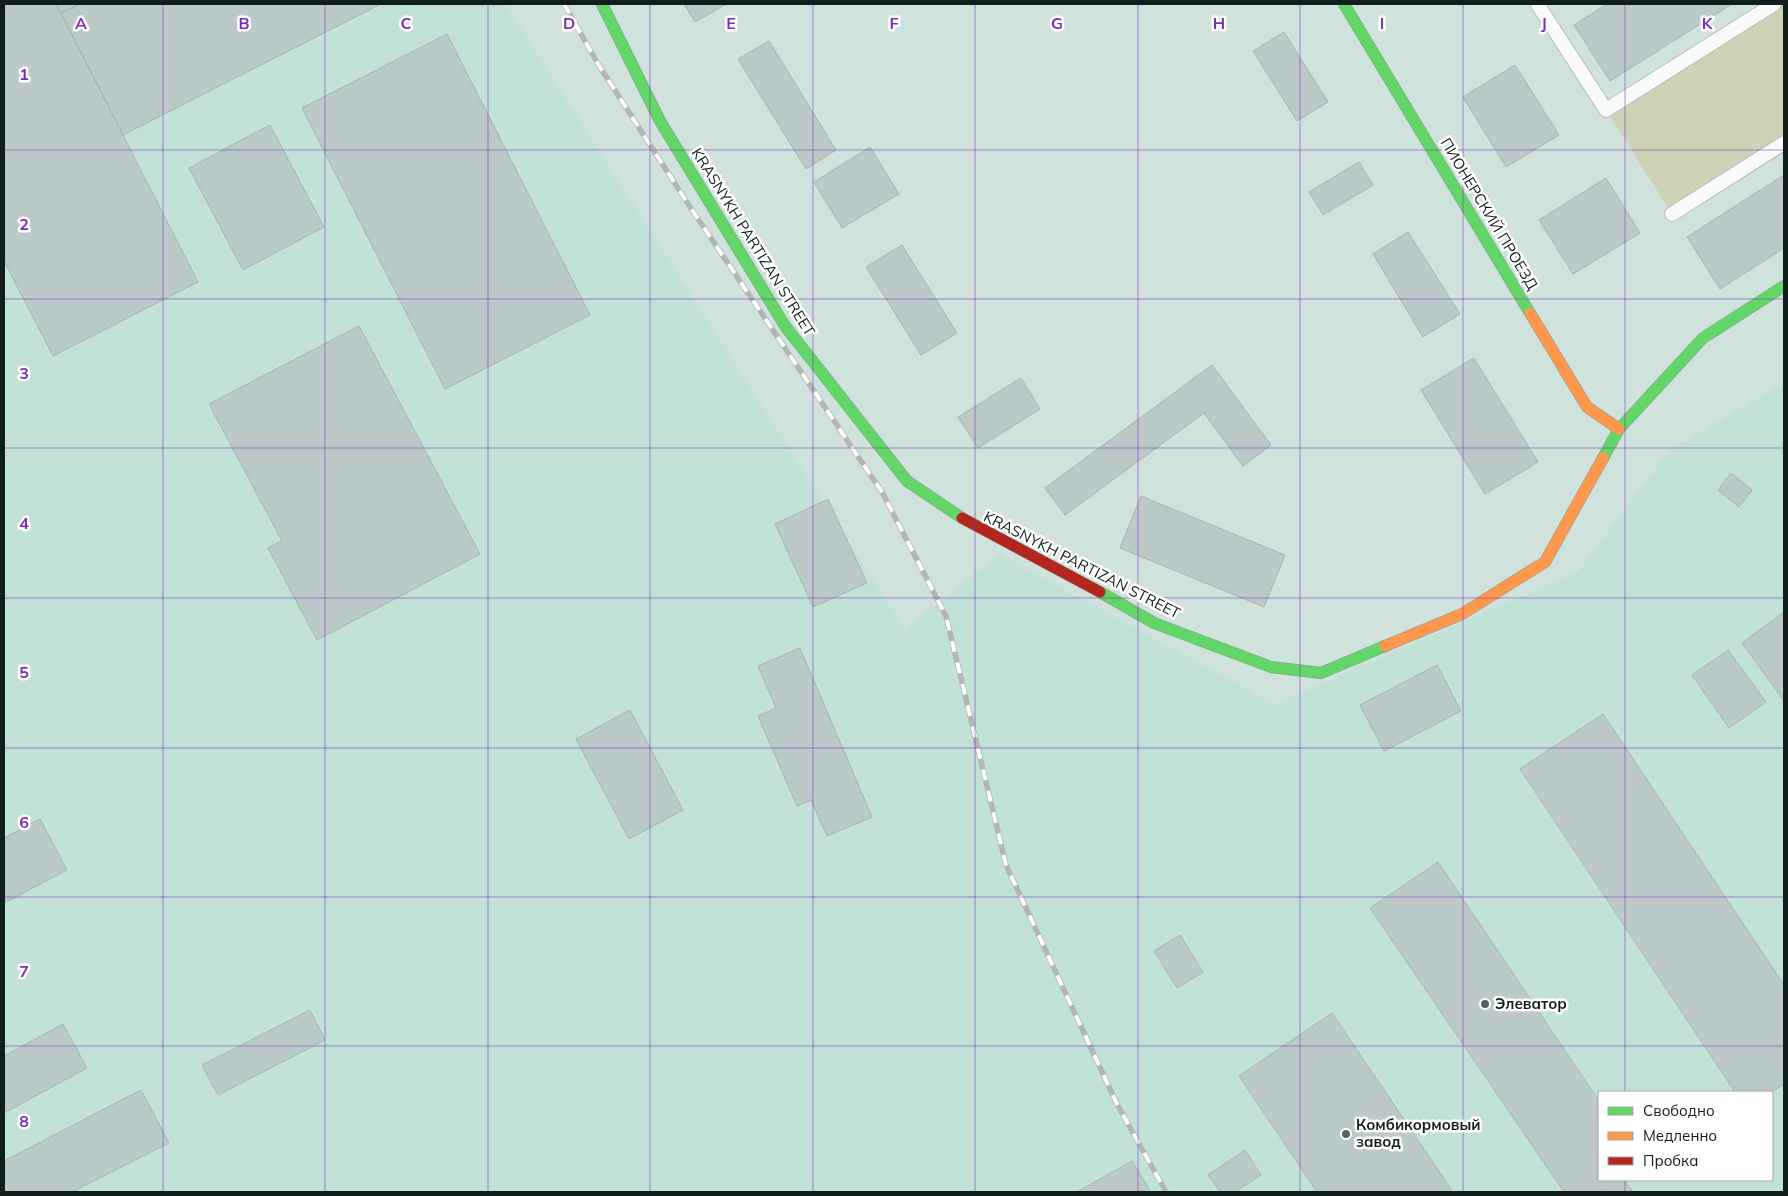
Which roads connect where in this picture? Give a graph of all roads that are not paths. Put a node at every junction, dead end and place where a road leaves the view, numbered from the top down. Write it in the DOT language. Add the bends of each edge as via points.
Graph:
graph roads {
  1 [pos="602,4"];
  2 [pos="1344,4"];
  3 [pos="1540,4"];
  4 [pos="1774,4"];
  5 [pos="1784,143"];
  6 [pos="1672,214"];
  7 [pos="1784,286"];
  8 [pos="1619,429"];
  1 -- 8 [label="street, KRASNYKH PARTIZAN STREET" via="660,121 785,326 907,481 968,523 1154,623 1271,668 1321,673 1462,614 1545,562"];
  2 -- 8 [label="street, ПИОНЕРСКИЙ ПРОЕЗД" via="1587,407"];
  3 -- 4 [label="lane" via="1606,110"];
  5 -- 6 [label="lane"];
  7 -- 8 [label="street, KRASNYKH PARTIZAN STREET" via="1702,338"];
}
